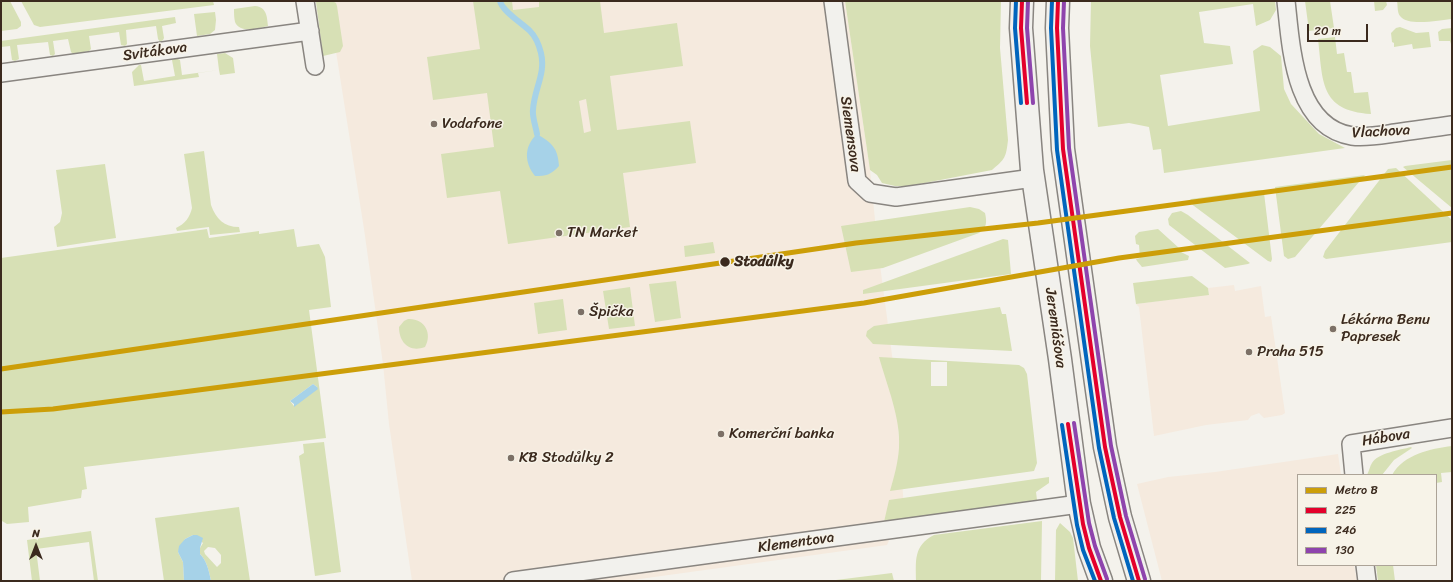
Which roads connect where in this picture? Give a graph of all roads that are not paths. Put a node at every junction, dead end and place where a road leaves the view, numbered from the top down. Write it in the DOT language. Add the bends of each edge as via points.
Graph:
graph roads {
  1 [pos="305,1"];
  2 [pos="833,1"];
  3 [pos="1022,1"];
  4 [pos="1058,1"];
  5 [pos="1286,1"];
  6 [pos="310,31"];
  7 [pos="315,66"];
  8 [pos="1,73"];
  9 [pos="1452,125"];
  10 [pos="1033,178"];
  11 [pos="1452,428"];
  12 [pos="1354,474"];
  13 [pos="1080,504"];
  14 [pos="1366,566"];
  15 [pos="512,581"];
  16 [pos="1101,581"];
  17 [pos="1139,581"];
  18 [pos="1367,581"];
  1 -- 6 [label="street"];
  2 -- 10 [label="street, Siemensova" via="856,181 870,193 896,197"];
  3 -- 10 [label="main road, Jeremiášova" via="1021,28"];
  4 -- 17 [label="main road" via="1062,149 1105,447 1120,517"];
  5 -- 9 [label="street, Vlachova" via="1296,71 1302,92 1313,111 1331,128 1345,134 1361,136"];
  6 -- 7 [label="street"];
  6 -- 8 [label="street, Svitákova"];
  10 -- 13 [label="main road, Jeremiášova"];
  11 -- 12 [label="street, Hábova" via="1351,444"];
  13 -- 15 [label="street, Klementova"];
  13 -- 16 [label="main road, Jeremiášova" via="1089,548"];
  14 -- 18 [label="street"];
}
